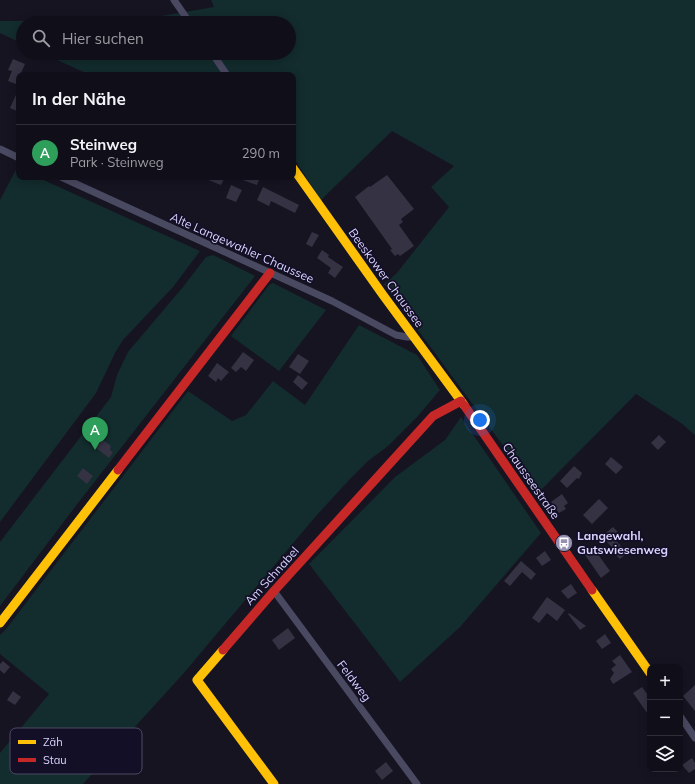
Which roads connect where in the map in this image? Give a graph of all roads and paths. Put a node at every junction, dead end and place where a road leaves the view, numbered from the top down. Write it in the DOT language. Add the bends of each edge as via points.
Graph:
graph roads {
  1 [pos="174,0"];
  2 [pos="185,16"];
  3 [pos="217,60"];
  4 [pos="225,72"];
  5 [pos="0,149"];
  6 [pos="16,157"];
  7 [pos="296,172"];
  8 [pos="68,180"];
  9 [pos="270,273"];
  10 [pos="414,337"];
  11 [pos="460,401"];
  12 [pos="274,591"];
  13 [pos="0,623"];
  14 [pos="647,669"];
  15 [pos="683,720"];
  16 [pos="695,738"];
  17 [pos="274,784"];
  18 [pos="417,784"];
  1 -- 2 [label="street"];
  3 -- 4 [label="street"];
  5 -- 6 [label="street"];
  7 -- 10 [label="street, Beeskower Chaussee"];
  8 -- 9 [label="street, Alte Langewahler Chaussee"];
  9 -- 10 [label="street, Alte Langewahler Chaussee" via="332,301 396,335"];
  9 -- 13 [label="street"];
  10 -- 11 [label="street, Beeskower Chaussee"];
  11 -- 12 [label="street, Am Schnabel" via="433,416"];
  11 -- 14 [label="street, Chausseestraße"];
  12 -- 17 [label="street, Am Schnabel" via="197,680"];
  12 -- 18 [label="street, Feldweg"];
  15 -- 16 [label="street"];
}
